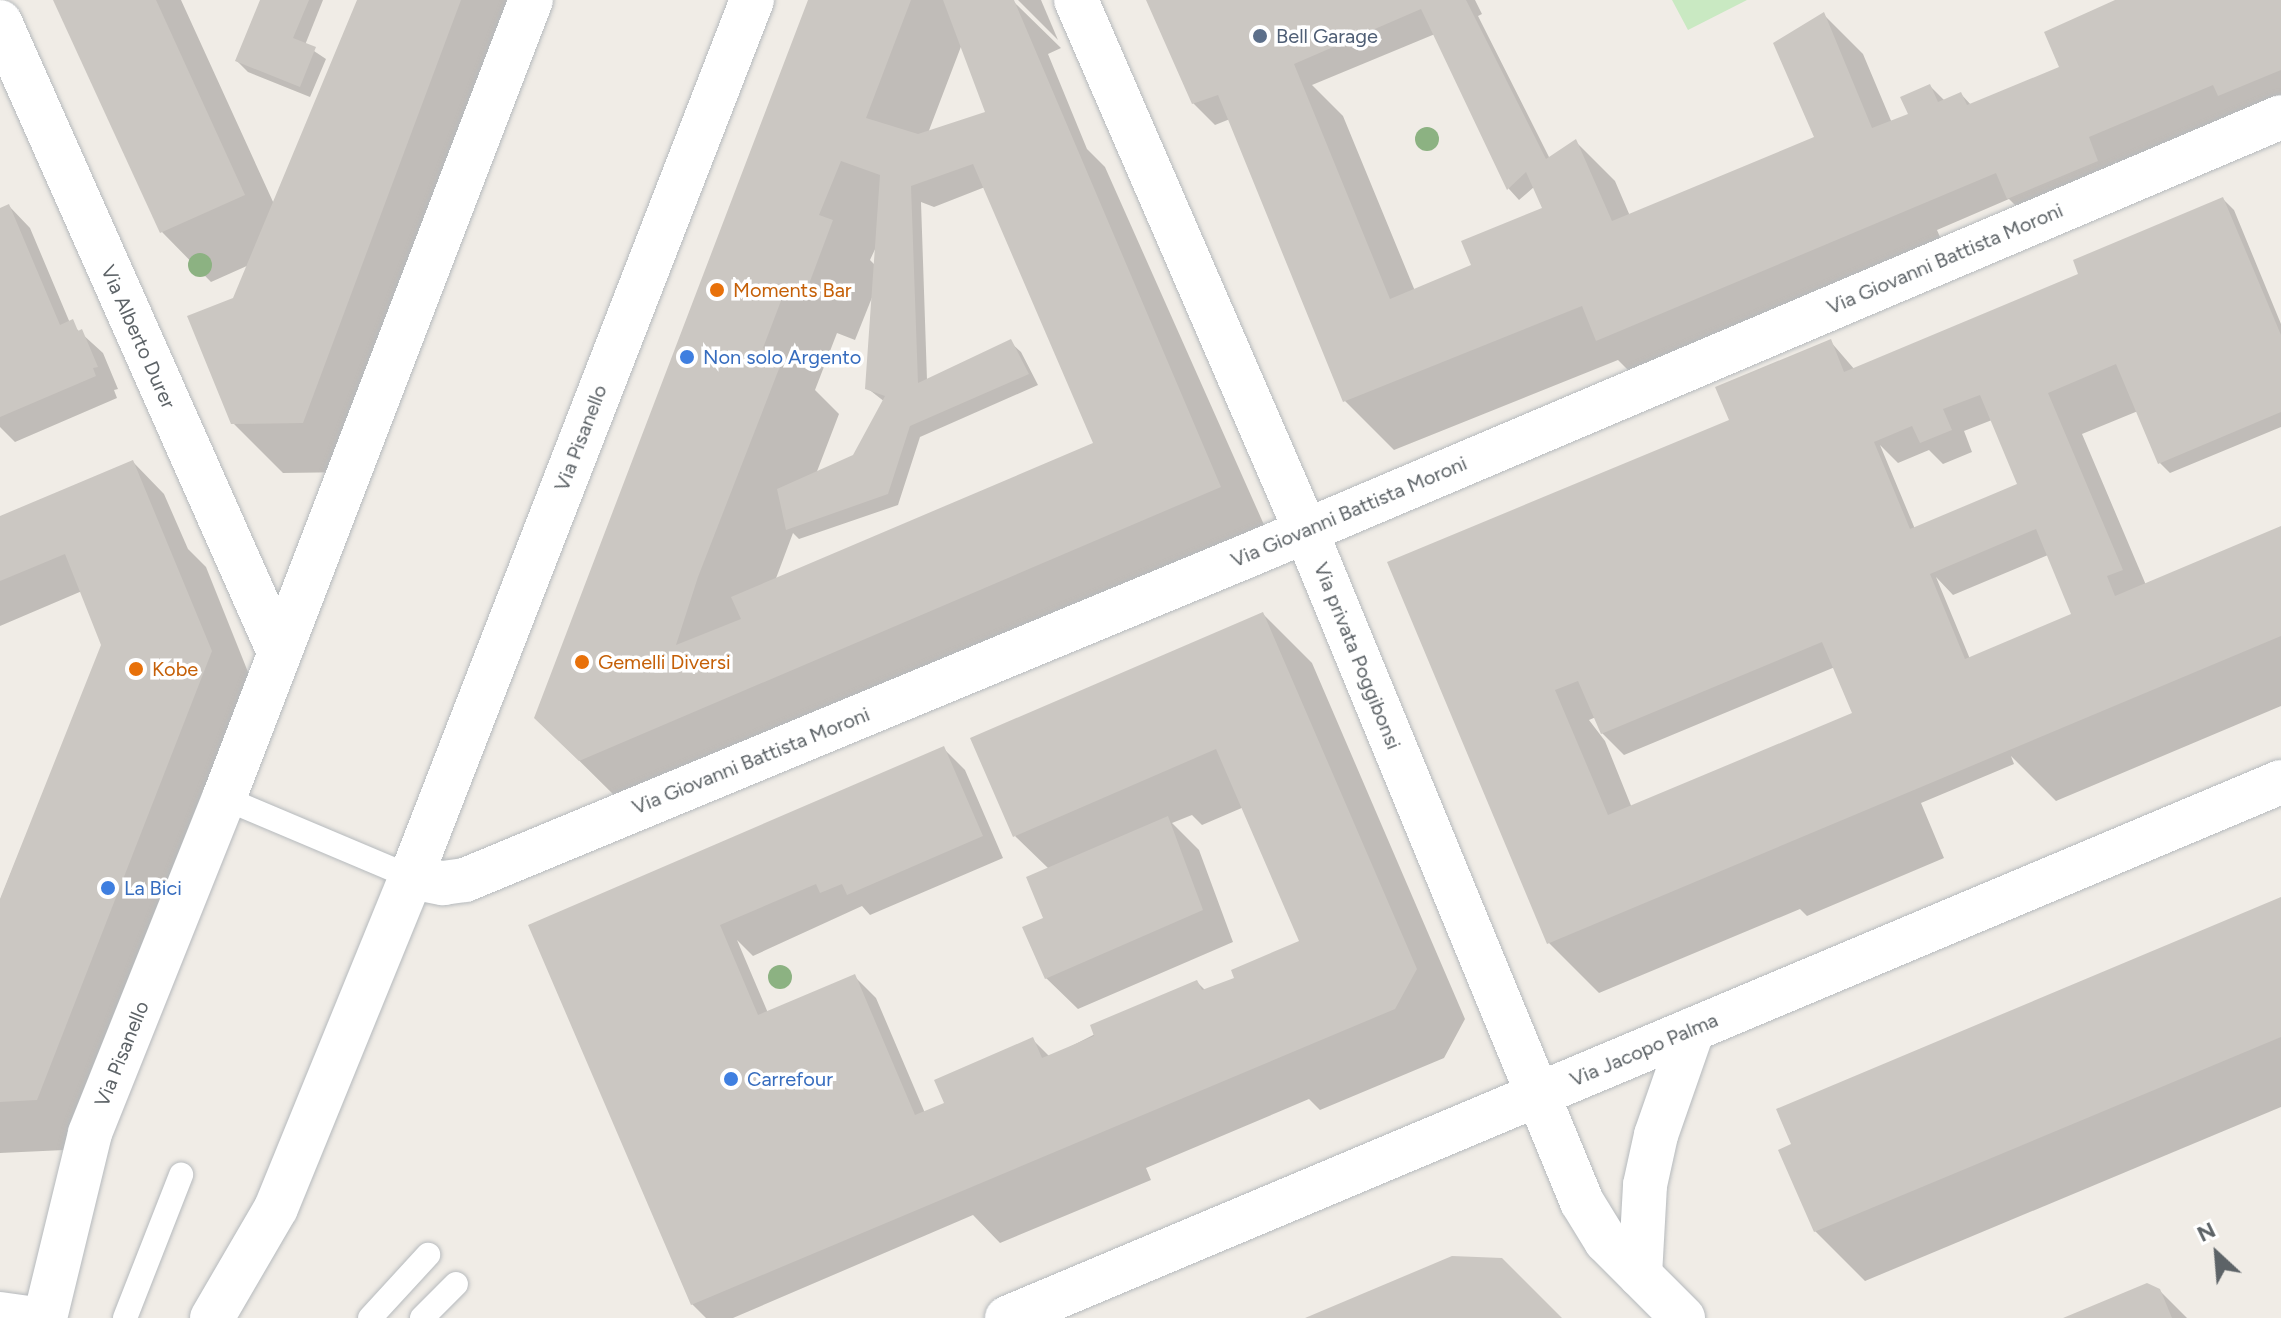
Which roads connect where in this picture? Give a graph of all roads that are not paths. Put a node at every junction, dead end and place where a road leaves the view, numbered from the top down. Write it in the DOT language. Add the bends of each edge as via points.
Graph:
graph roads {
  1 [pos="531,0"];
  2 [pos="752,0"];
  3 [pos="1076,0"];
  4 [pos="0,22"];
  5 [pos="2281,117"];
  6 [pos="1305,529"];
  7 [pos="279,652"];
  8 [pos="2281,782"];
  9 [pos="224,798"];
  10 [pos="411,877"];
  11 [pos="1693,1029"];
  12 [pos="1537,1095"];
  13 [pos="181,1175"];
  14 [pos="428,1255"];
  15 [pos="1640,1275"];
  16 [pos="456,1284"];
  17 [pos="0,1314"];
  18 [pos="27,1318"];
  19 [pos="45,1318"];
  20 [pos="125,1318"];
  21 [pos="212,1318"];
  22 [pos="370,1318"];
  23 [pos="422,1318"];
  24 [pos="1007,1318"];
  25 [pos="1683,1318"];
  1 -- 7 [label="street, Via Pisanello"];
  2 -- 10 [label="street, Via Pisanello"];
  3 -- 6 [label="street, Via privata Poggibonsi"];
  4 -- 7 [label="street, Via Alberto Durer"];
  5 -- 6 [label="street, Via Giovanni Battista Moroni"];
  6 -- 10 [label="street, Via Giovanni Battista Moroni" via="465,880 443,883"];
  6 -- 12 [label="street, Via privata Poggibonsi"];
  7 -- 9 [label="street, Via Pisanello"];
  8 -- 11 [label="street, Via Jacopo Palma"];
  9 -- 10 [label="lane"];
  9 -- 19 [label="street, Via Pisanello" via="90,1133"];
  10 -- 21 [label="street, Via Pisanello" via="276,1208"];
  11 -- 12 [label="street, Via Jacopo Palma"];
  11 -- 15 [label="street" via="1656,1135 1645,1185"];
  12 -- 15 [label="street, Via privata Poggibonsi" via="1582,1202 1606,1241"];
  12 -- 24 [label="street, Via Jacopo Palma"];
  13 -- 20 [label="lane"];
  14 -- 22 [label="lane"];
  15 -- 25 [label="street, Via privata Poggibonsi"];
  16 -- 23 [label="lane"];
  17 -- 18 [label="street"];
}
